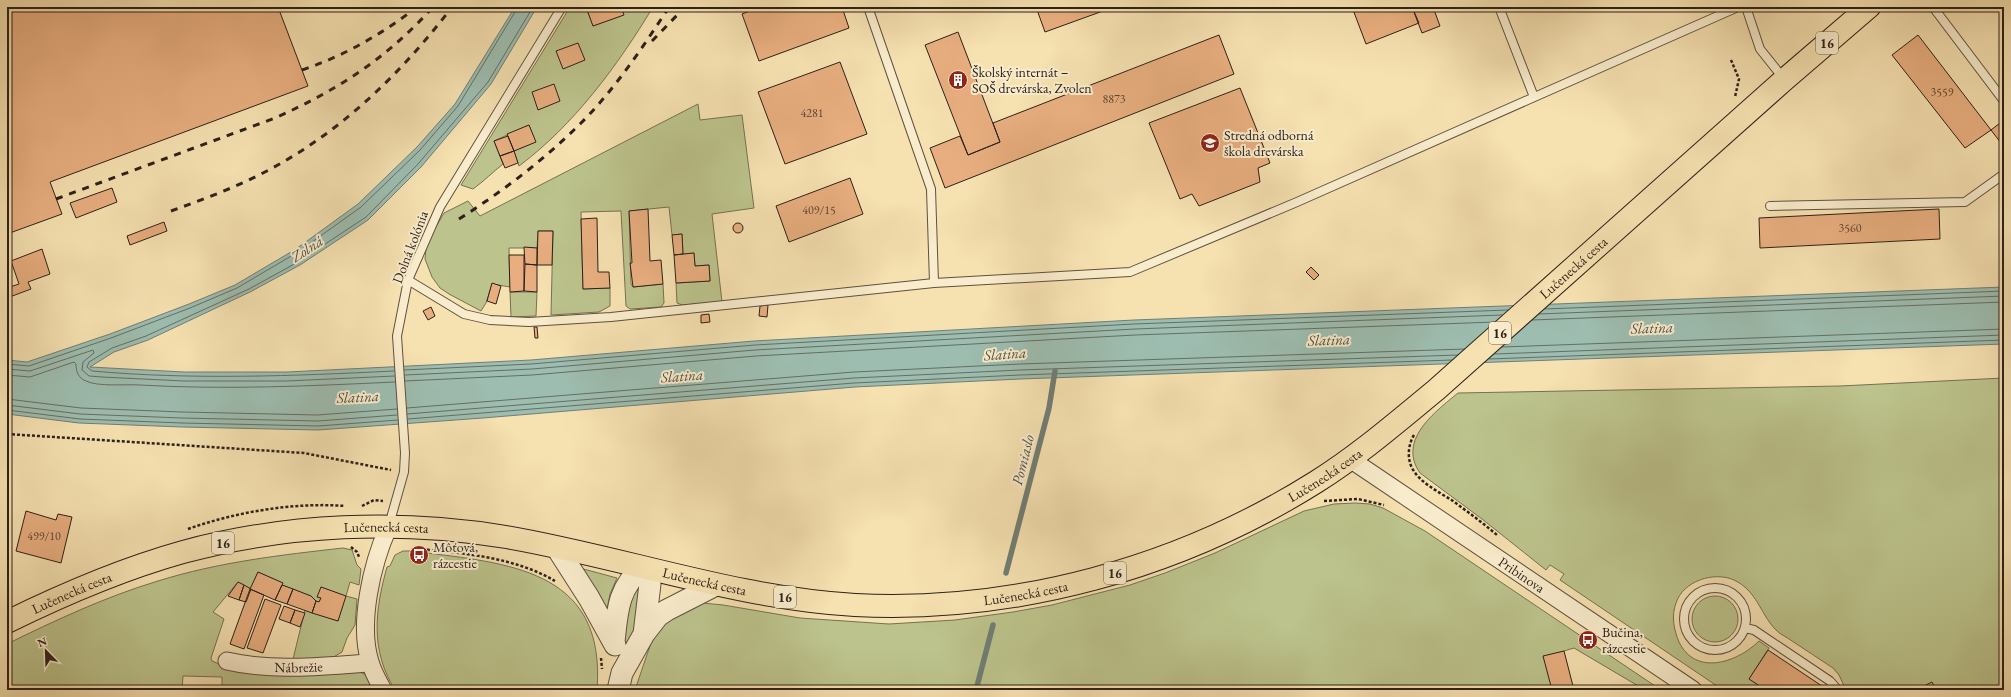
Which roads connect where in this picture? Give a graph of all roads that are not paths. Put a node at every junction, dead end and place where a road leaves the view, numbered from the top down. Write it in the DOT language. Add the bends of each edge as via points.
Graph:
graph roads {
  1 [pos="562,7"];
  2 [pos="868,7"];
  3 [pos="1499,7"];
  4 [pos="1738,7"];
  5 [pos="1746,7"];
  6 [pos="1869,7"];
  7 [pos="1933,7"];
  8 [pos="1784,80"];
  9 [pos="1534,97"];
  10 [pos="2004,100"];
  11 [pos="2004,174"];
  12 [pos="1770,206"];
  13 [pos="408,280"];
  14 [pos="934,283"];
  15 [pos="1350,459"];
  16 [pos="388,528"];
  17 [pos="557,548"];
  18 [pos="643,568"];
  19 [pos="716,585"];
  20 [pos="7,622"];
  21 [pos="1745,628"];
  22 [pos="644,634"];
  23 [pos="607,649"];
  24 [pos="227,661"];
  25 [pos="370,663"];
  26 [pos="614,679"];
  27 [pos="383,690"];
  28 [pos="1694,690"];
  29 [pos="1838,690"];
  1 -- 13 [label="lane, Dolná kolónia" via="440,207"];
  2 -- 14 [label="lane" via="931,189"];
  3 -- 9 [label="lane"];
  4 -- 9 [label="lane"];
  5 -- 8 [label="lane" via="1760,49"];
  6 -- 8 [label="main road, Lučenecká cesta / 16"];
  7 -- 10 [label="lane"];
  8 -- 15 [label="main road, Lučenecká cesta / 16" via="1436,390"];
  9 -- 14 [label="lane" via="1297,202 1130,272"];
  11 -- 12 [label="lane" via="1965,202"];
  13 -- 14 [label="lane" via="464,314 490,320 529,322 611,317"];
  13 -- 16 [label="lane, Dolná kolónia" via="398,336 404,472"];
  15 -- 19 [label="main road, Lučenecká cesta / 16" via="1249,521 1204,541 1134,568 1042,591 948,604 855,605 806,600"];
  15 -- 28 [label="street, Pribinova"];
  16 -- 17 [label="main road, Lučenecká cesta / 16" via="452,530 506,537"];
  16 -- 20 [label="main road, Lučenecká cesta / 16" via="300,531 184,552 114,575"];
  16 -- 25 [label="street" via="375,564 366,630"];
  17 -- 18 [label="main road, Lučenecká cesta / 16"];
  17 -- 23 [label="street"];
  18 -- 19 [label="main road, Lučenecká cesta / 16"];
  18 -- 22 [label="street" via="650,584"];
  18 -- 23 [label="street" via="630,579 623,592"];
  19 -- 22 [label="street" via="658,616"];
  21 -- 21 [label="lane" via="1743,604 1736,596 1724,590 1715,588 1699,593 1692,598 1686,610 1684,620 1687,633 1704,649 1721,650 1732,646 1740,639"];
  21 -- 29 [label="lane" via="1754,630 1830,681"];
  22 -- 26 [label="street"];
  23 -- 26 [label="street"];
  24 -- 25 [label="street, Nábrežie" via="256,667 280,668"];
  25 -- 27 [label="street"];
}
